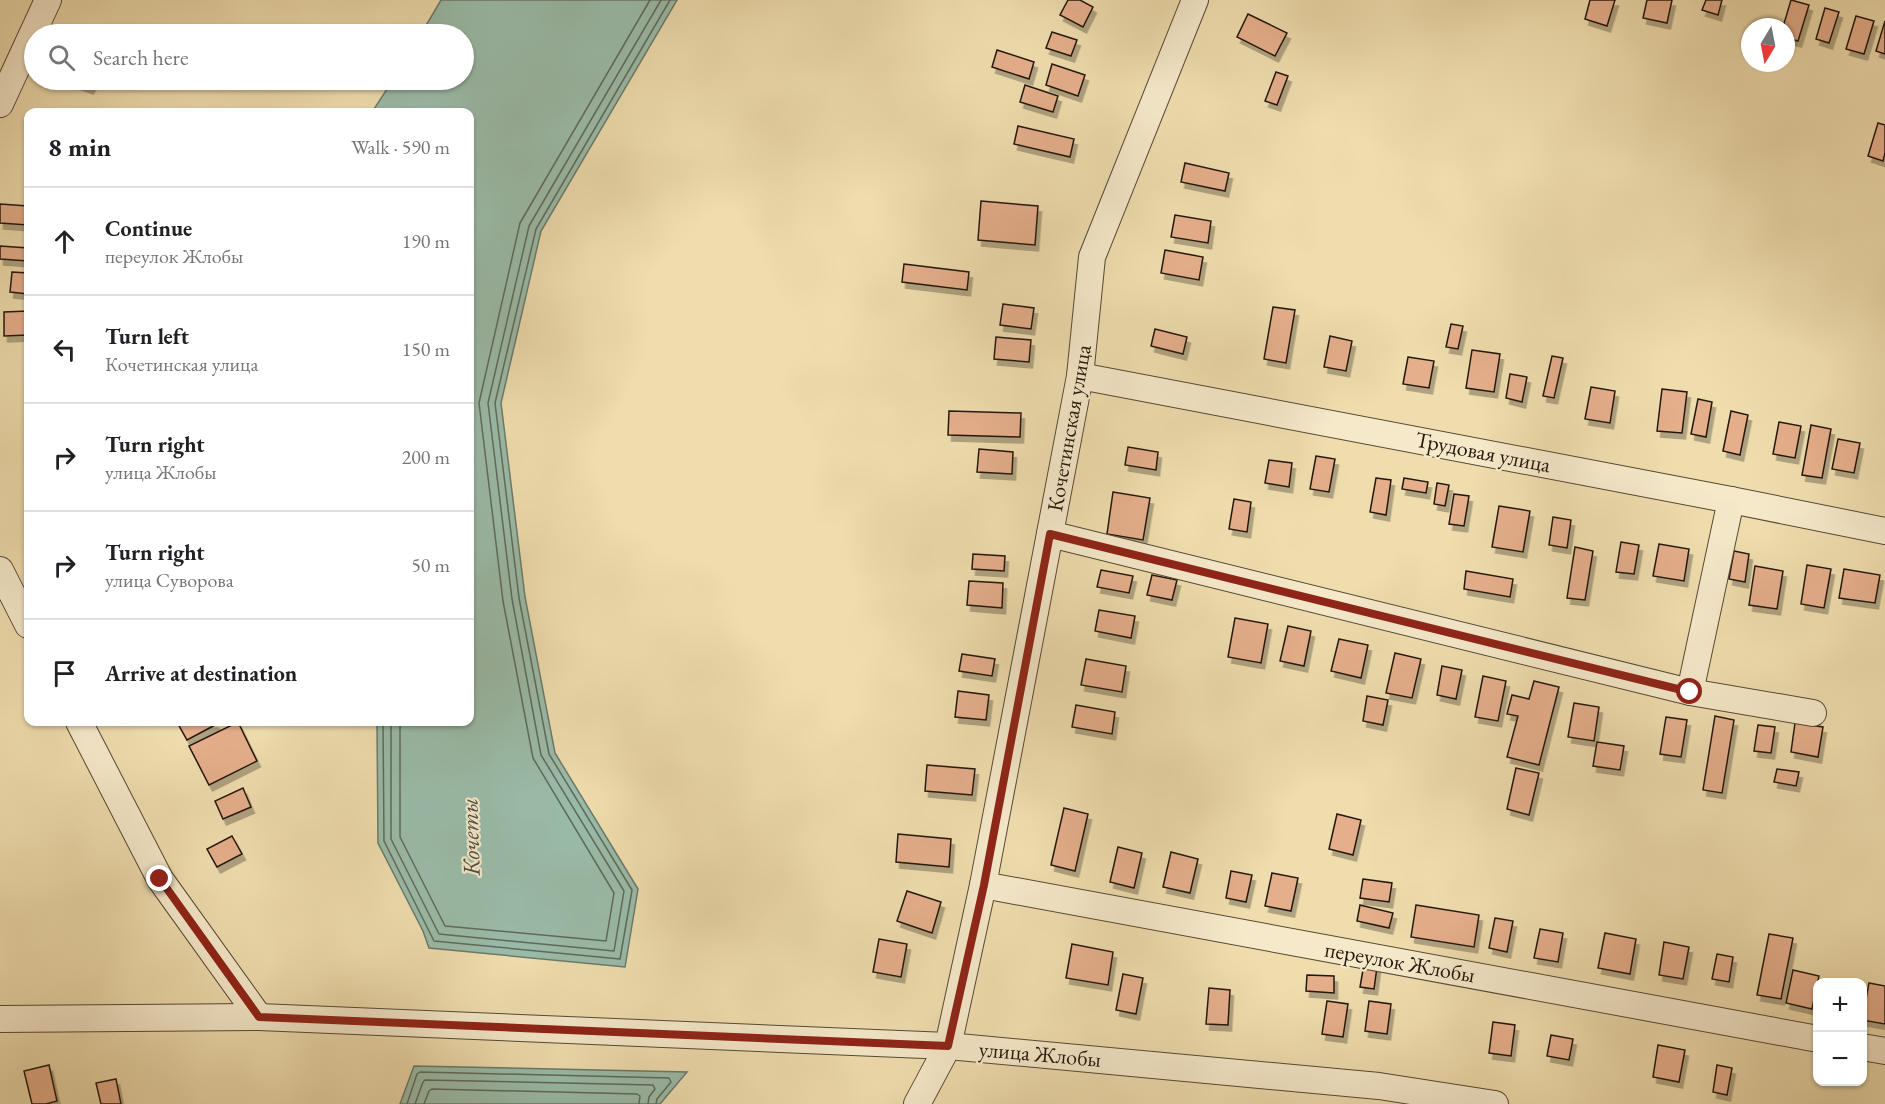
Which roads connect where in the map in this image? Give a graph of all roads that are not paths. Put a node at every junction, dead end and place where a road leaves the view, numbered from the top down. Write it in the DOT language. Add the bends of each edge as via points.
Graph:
graph roads {
  1 [pos="48,0"];
  2 [pos="1195,0"];
  3 [pos="37,24"];
  4 [pos="24,52"];
  5 [pos="0,104"];
  6 [pos="1080,376"];
  7 [pos="1731,500"];
  8 [pos="1885,531"];
  9 [pos="1050,534"];
  10 [pos="0,570"];
  11 [pos="24,617"];
  12 [pos="1690,692"];
  13 [pos="1813,713"];
  14 [pos="80,726"];
  15 [pos="984,885"];
  16 [pos="259,1017"];
  17 [pos="0,1019"];
  18 [pos="1813,1038"];
  19 [pos="948,1046"];
  20 [pos="1867,1048"];
  21 [pos="1885,1051"];
  22 [pos="1372,1095"];
  23 [pos="917,1104"];
  24 [pos="1495,1104"];
  1 -- 3 [label="street"];
  2 -- 6 [label="street, Кочетинская улица" via="1092,256"];
  4 -- 5 [label="street"];
  6 -- 7 [label="street, Трудовая улица"];
  6 -- 9 [label="street, Кочетинская улица"];
  7 -- 8 [label="street, Трудовая улица"];
  7 -- 12 [label="street"];
  9 -- 12 [label="street"];
  9 -- 15 [label="street, Кочетинская улица"];
  10 -- 11 [label="street"];
  12 -- 13 [label="street"];
  14 -- 16 [label="street" via="160,879"];
  15 -- 18 [label="street, переулок Жлобы"];
  15 -- 19 [label="street, Кочетинская улица"];
  16 -- 17 [label="street, улица Жлобы"];
  16 -- 19 [label="street, улица Жлобы"];
  19 -- 22 [label="street, улица Жлобы"];
  19 -- 23 [label="street, Кочетинская улица"];
  20 -- 21 [label="street"];
  22 -- 24 [label="street, улица Жлобы"];
}
